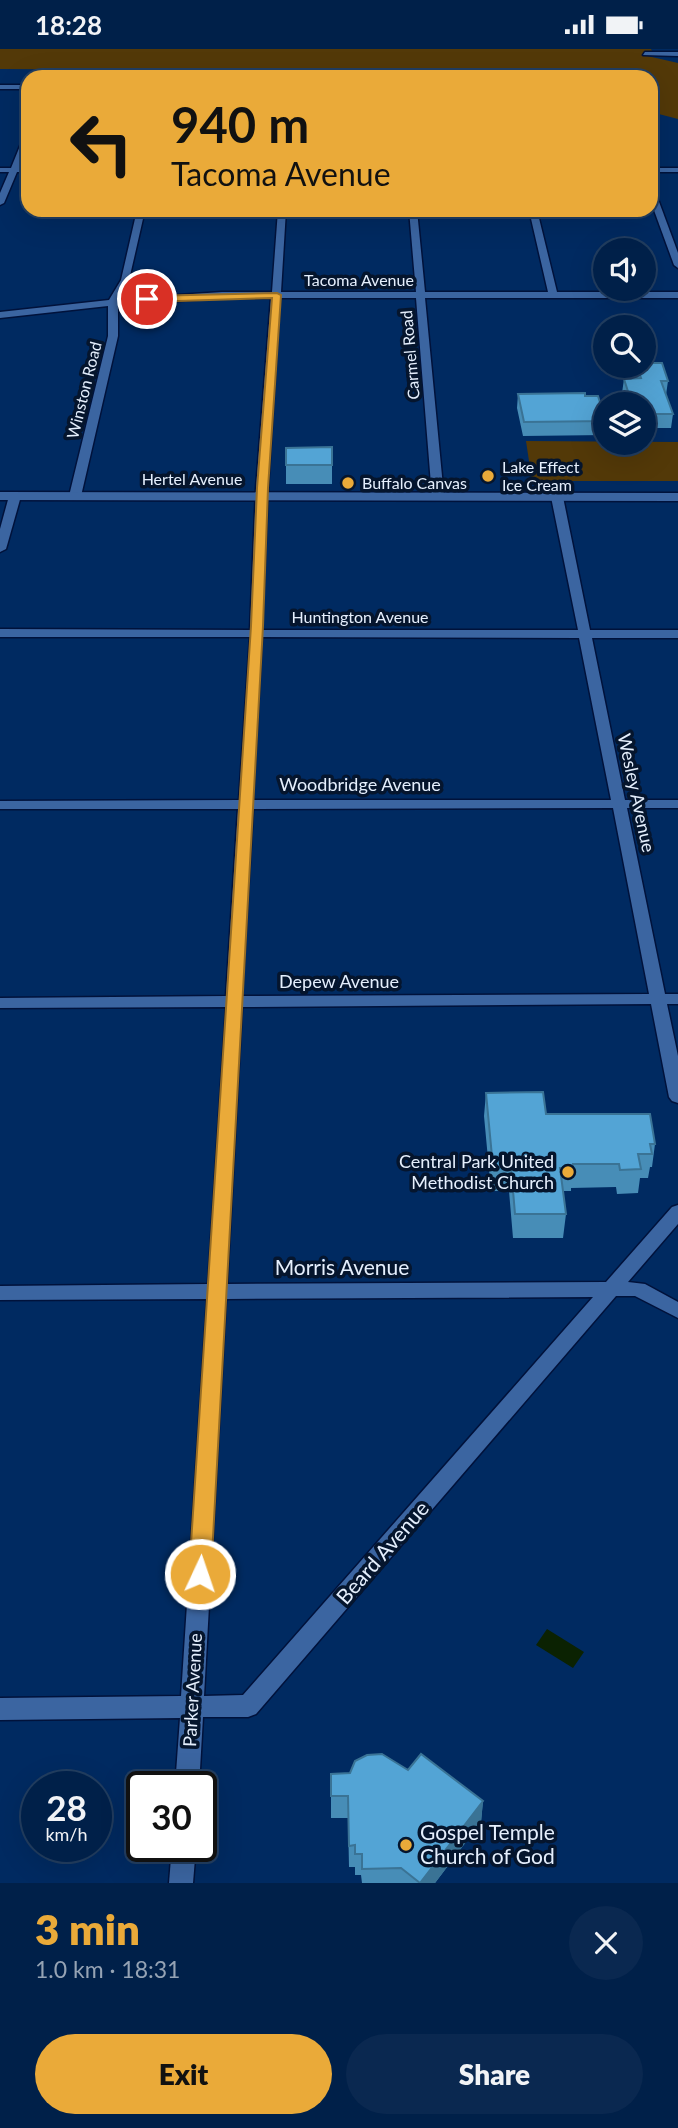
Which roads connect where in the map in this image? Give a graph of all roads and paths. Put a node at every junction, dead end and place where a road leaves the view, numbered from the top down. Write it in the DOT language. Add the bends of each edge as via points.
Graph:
graph roads {
  1 [pos="645,54"];
  2 [pos="678,54"];
  3 [pos="0,87"];
  4 [pos="21,87"];
  5 [pos="21,154"];
  6 [pos="0,170"];
  7 [pos="15,170"];
  8 [pos="21,170"];
  9 [pos="658,170"];
  10 [pos="678,170"];
  11 [pos="0,203"];
  12 [pos="658,210"];
  13 [pos="139,217"];
  14 [pos="282,217"];
  15 [pos="414,217"];
  16 [pos="535,217"];
  17 [pos="678,265"];
  18 [pos="277,295"];
  19 [pos="421,295"];
  20 [pos="553,295"];
  21 [pos="678,295"];
  22 [pos="113,302"];
  23 [pos="0,315"];
  24 [pos="8,496"];
  25 [pos="75,496"];
  26 [pos="262,497"];
  27 [pos="438,497"];
  28 [pos="556,497"];
  29 [pos="678,497"];
  30 [pos="0,549"];
  31 [pos="0,633"];
  32 [pos="583,633"];
  33 [pos="678,633"];
  34 [pos="256,635"];
  35 [pos="618,804"];
  36 [pos="678,804"];
  37 [pos="0,805"];
  38 [pos="246,805"];
  39 [pos="678,999"];
  40 [pos="658,1000"];
  41 [pos="234,1002"];
  42 [pos="0,1003"];
  43 [pos="678,1097"];
  44 [pos="678,1212"];
  45 [pos="608,1289"];
  46 [pos="217,1291"];
  47 [pos="0,1293"];
  48 [pos="678,1311"];
  49 [pos="192,1708"];
  50 [pos="0,1709"];
  51 [pos="188,1771"];
  52 [pos="183,1862"];
  53 [pos="181,1883"];
  1 -- 2 [label="street"];
  3 -- 4 [label="street"];
  5 -- 7 [label="street"];
  6 -- 7 [label="street"];
  7 -- 8 [label="street"];
  7 -- 11 [label="street"];
  9 -- 10 [label="street"];
  12 -- 17 [label="street"];
  13 -- 22 [label="street, Winston Road" via="125,280"];
  14 -- 18 [label="street, Parker Avenue"];
  15 -- 19 [label="street, Carmel Road"];
  16 -- 20 [label="street"];
  18 -- 19 [label="street, Tacoma Avenue"];
  18 -- 22 [label="street, Tacoma Avenue"];
  18 -- 26 [label="street, Parker Avenue"];
  19 -- 20 [label="street, Tacoma Avenue"];
  19 -- 27 [label="street, Carmel Road"];
  20 -- 21 [label="street, Tacoma Avenue"];
  22 -- 23 [label="street, Tacoma Avenue"];
  22 -- 25 [label="street, Winston Road" via="113,336"];
  24 -- 25 [label="street, Hertel Avenue"];
  24 -- 30 [label="street"];
  25 -- 26 [label="street, Hertel Avenue"];
  26 -- 27 [label="street, Hertel Avenue"];
  26 -- 34 [label="street, Parker Avenue"];
  27 -- 28 [label="street, Hertel Avenue"];
  28 -- 29 [label="street, Hertel Avenue"];
  28 -- 32 [label="street, Wesley Avenue"];
  31 -- 34 [label="street, Huntington Avenue"];
  32 -- 33 [label="street, Huntington Avenue"];
  32 -- 34 [label="street, Huntington Avenue"];
  32 -- 35 [label="street, Wesley Avenue"];
  34 -- 38 [label="street, Parker Avenue"];
  35 -- 36 [label="street, Woodbridge Avenue"];
  35 -- 38 [label="street, Woodbridge Avenue"];
  35 -- 40 [label="street, Wesley Avenue"];
  37 -- 38 [label="street, Woodbridge Avenue"];
  38 -- 41 [label="street, Parker Avenue"];
  39 -- 40 [label="street, Depew Avenue"];
  40 -- 41 [label="street, Depew Avenue"];
  40 -- 43 [label="street, Wesley Avenue"];
  41 -- 42 [label="street, Depew Avenue"];
  41 -- 46 [label="street, Parker Avenue"];
  44 -- 45 [label="street, Beard Avenue"];
  45 -- 46 [label="street, Morris Avenue"];
  45 -- 48 [label="street, Morris Avenue" via="638,1289"];
  45 -- 49 [label="street, Beard Avenue" via="248,1706"];
  46 -- 47 [label="street, Morris Avenue"];
  46 -- 49 [label="street, Parker Avenue"];
  49 -- 50 [label="street, Beard Avenue"];
  49 -- 51 [label="street, Parker Avenue"];
  52 -- 53 [label="street"];
}
